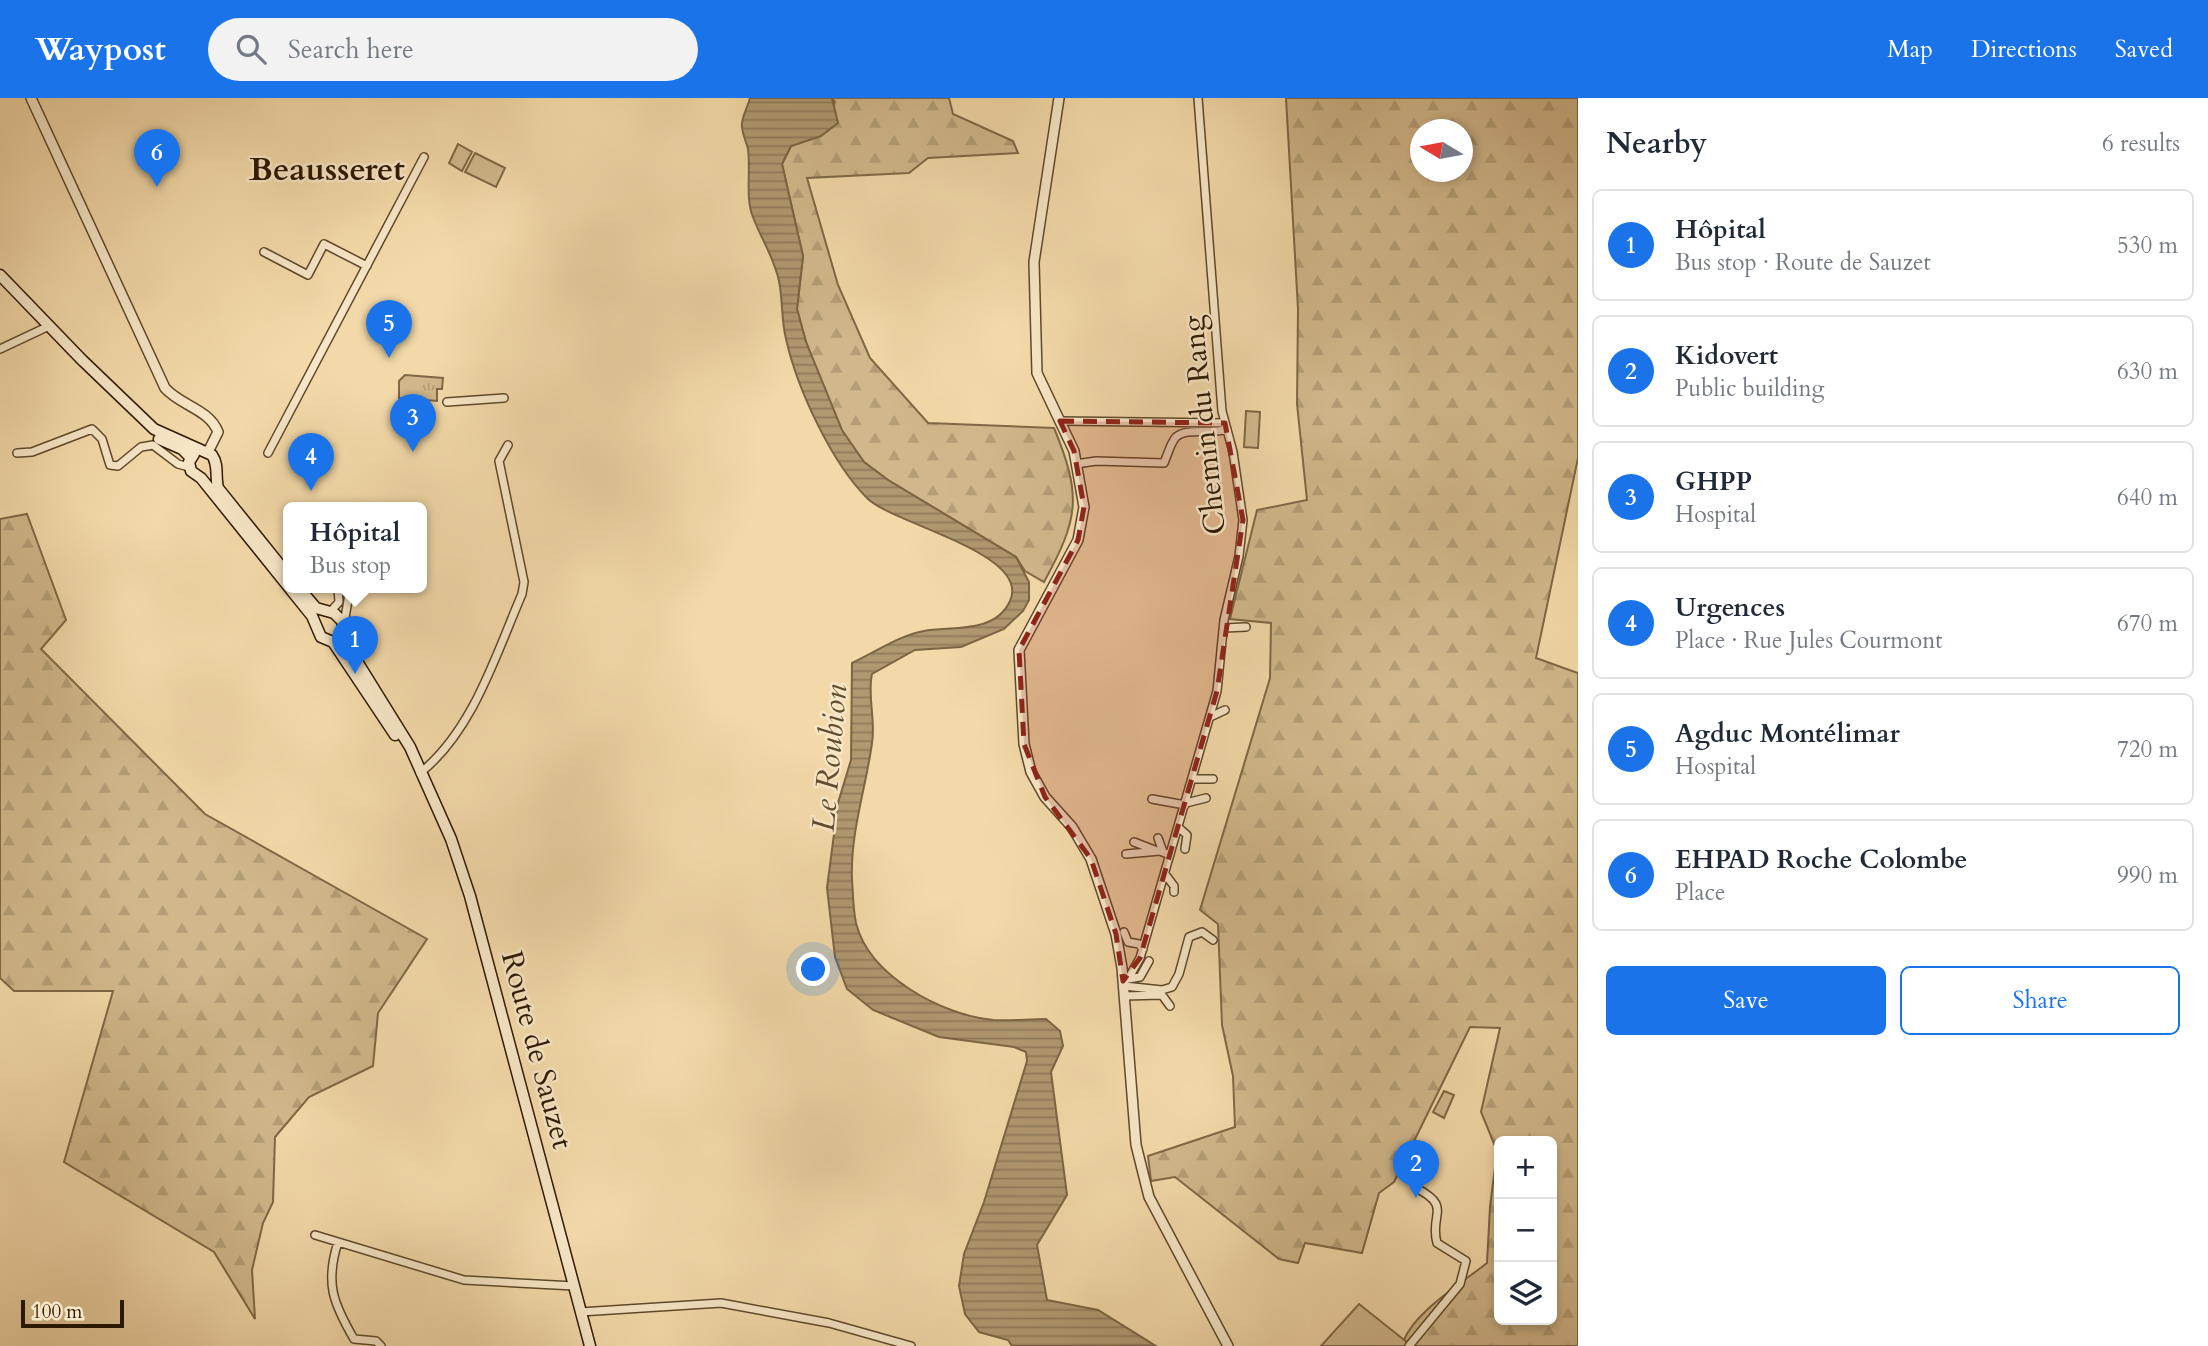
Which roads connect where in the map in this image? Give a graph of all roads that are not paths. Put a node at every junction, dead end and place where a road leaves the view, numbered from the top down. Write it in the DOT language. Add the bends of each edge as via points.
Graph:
graph roads {
  1 [pos="30,98"];
  2 [pos="1059,98"];
  3 [pos="1198,98"];
  4 [pos="424,157"];
  5 [pos="264,252"];
  6 [pos="367,266"];
  7 [pos="0,275"];
  8 [pos="49,326"];
  9 [pos="0,349"];
  10 [pos="80,358"];
  11 [pos="503,398"];
  12 [pos="447,402"];
  13 [pos="1060,421"];
  14 [pos="1226,426"];
  15 [pos="508,445"];
  16 [pos="205,451"];
  17 [pos="17,453"];
  18 [pos="268,453"];
  19 [pos="190,463"];
  20 [pos="1076,464"];
  21 [pos="215,474"];
  22 [pos="201,478"];
  23 [pos="283,568"];
  24 [pos="283,581"];
  25 [pos="293,593"];
  26 [pos="303,593"];
  27 [pos="338,593"];
  28 [pos="349,593"];
  29 [pos="328,611"];
  30 [pos="315,621"];
  31 [pos="1245,627"];
  32 [pos="1224,628"];
  33 [pos="344,630"];
  34 [pos="333,642"];
  35 [pos="1226,710"];
  36 [pos="1210,718"];
  37 [pos="420,773"];
  38 [pos="1192,779"];
  39 [pos="1213,779"];
  40 [pos="1206,798"];
  41 [pos="1152,799"];
  42 [pos="1185,804"];
  43 [pos="1178,827"];
  44 [pos="1158,838"];
  45 [pos="1134,842"];
  46 [pos="1185,849"];
  47 [pos="1126,853"];
  48 [pos="1164,853"];
  49 [pos="1165,874"];
  50 [pos="1174,892"];
  51 [pos="1124,932"];
  52 [pos="1213,940"];
  53 [pos="1143,949"];
  54 [pos="1149,961"];
  55 [pos="1125,985"];
  56 [pos="1170,1006"];
  57 [pos="1416,1188"];
  58 [pos="315,1235"];
  59 [pos="338,1242"];
  60 [pos="574,1286"];
  61 [pos="580,1311"];
  62 [pos="381,1346"];
  63 [pos="590,1346"];
  64 [pos="911,1346"];
  65 [pos="1228,1346"];
  66 [pos="1409,1346"];
  1 -- 16 [label="street" via="165,388 174,399 214,422 218,432"];
  2 -- 13 [label="street" via="1034,262 1037,373"];
  3 -- 14 [label="street, Chemin du Rang"];
  4 -- 6 [label="street"];
  5 -- 6 [label="street" via="308,275 324,244"];
  6 -- 18 [label="street"];
  7 -- 8 [label="main road"];
  8 -- 9 [label="street"];
  8 -- 10 [label="main road"];
  10 -- 16 [label="main road" via="154,429"];
  10 -- 19 [label="main road" via="148,432 182,449"];
  11 -- 12 [label="street"];
  13 -- 14 [label="street"];
  13 -- 20 [label="street"];
  14 -- 20 [label="street" via="1216,434 1175,438 1164,463"];
  14 -- 32 [label="street, Chemin du Rang" via="1242,520"];
  15 -- 37 [label="street" via="499,461 524,582 522,594 471,709"];
  16 -- 19 [label="main road"];
  16 -- 21 [label="main road" via="217,464"];
  17 -- 19 [label="street" via="32,452 92,429 102,439 110,465 118,466 141,446 153,444 177,464"];
  19 -- 22 [label="main road"];
  20 -- 55 [label="street" via="1084,507 1078,540 1019,650 1024,744 1031,772 1045,797 1072,827 1091,859 1116,934"];
  21 -- 22 [label="main road"];
  21 -- 23 [label="main road" via="218,488"];
  22 -- 24 [label="main road"];
  25 -- 30 [label="main road"];
  26 -- 29 [label="main road" via="316,608"];
  27 -- 29 [label="street" via="339,602"];
  28 -- 33 [label="street"];
  29 -- 30 [label="main road"];
  29 -- 33 [label="main road, Route de Sauzet"];
  30 -- 34 [label="main road, Route de Sauzet" via="321,637"];
  31 -- 32 [label="street"];
  32 -- 36 [label="street, Chemin du Rang" via="1226,648"];
  33 -- 34 [label="main road"];
  33 -- 37 [label="main road, Route de Sauzet"];
  34 -- 37 [label="main road, Route de Sauzet"];
  35 -- 36 [label="street"];
  36 -- 38 [label="street, Chemin du Rang"];
  37 -- 60 [label="main road, Route de Sauzet" via="451,839 470,896"];
  38 -- 39 [label="street"];
  38 -- 42 [label="street, Chemin du Rang"];
  40 -- 42 [label="street"];
  41 -- 42 [label="street"];
  42 -- 43 [label="street, Chemin du Rang"];
  43 -- 46 [label="street" via="1187,835"];
  43 -- 48 [label="street, Chemin du Rang"];
  44 -- 48 [label="street"];
  45 -- 48 [label="street"];
  47 -- 48 [label="street"];
  48 -- 49 [label="street, Chemin du Rang"];
  49 -- 50 [label="street"];
  49 -- 53 [label="street, Chemin du Rang"];
  51 -- 53 [label="street" via="1128,942"];
  52 -- 55 [label="street" via="1202,932 1189,937 1172,987"];
  53 -- 55 [label="street, Chemin du Rang"];
  54 -- 55 [label="street" via="1140,977"];
  55 -- 56 [label="street" via="1162,995"];
  55 -- 65 [label="street" via="1136,1145 1149,1197"];
  57 -- 66 [label="street" via="1437,1204 1437,1242 1466,1261 1460,1284"];
  58 -- 59 [label="street"];
  59 -- 60 [label="street" via="464,1280"];
  59 -- 62 [label="street" via="330,1268 335,1307 355,1339 376,1340"];
  60 -- 61 [label="main road, Route de Sauzet"];
  61 -- 63 [label="main road, Route de Sauzet"];
  61 -- 64 [label="street" via="721,1303 829,1323"];
}
